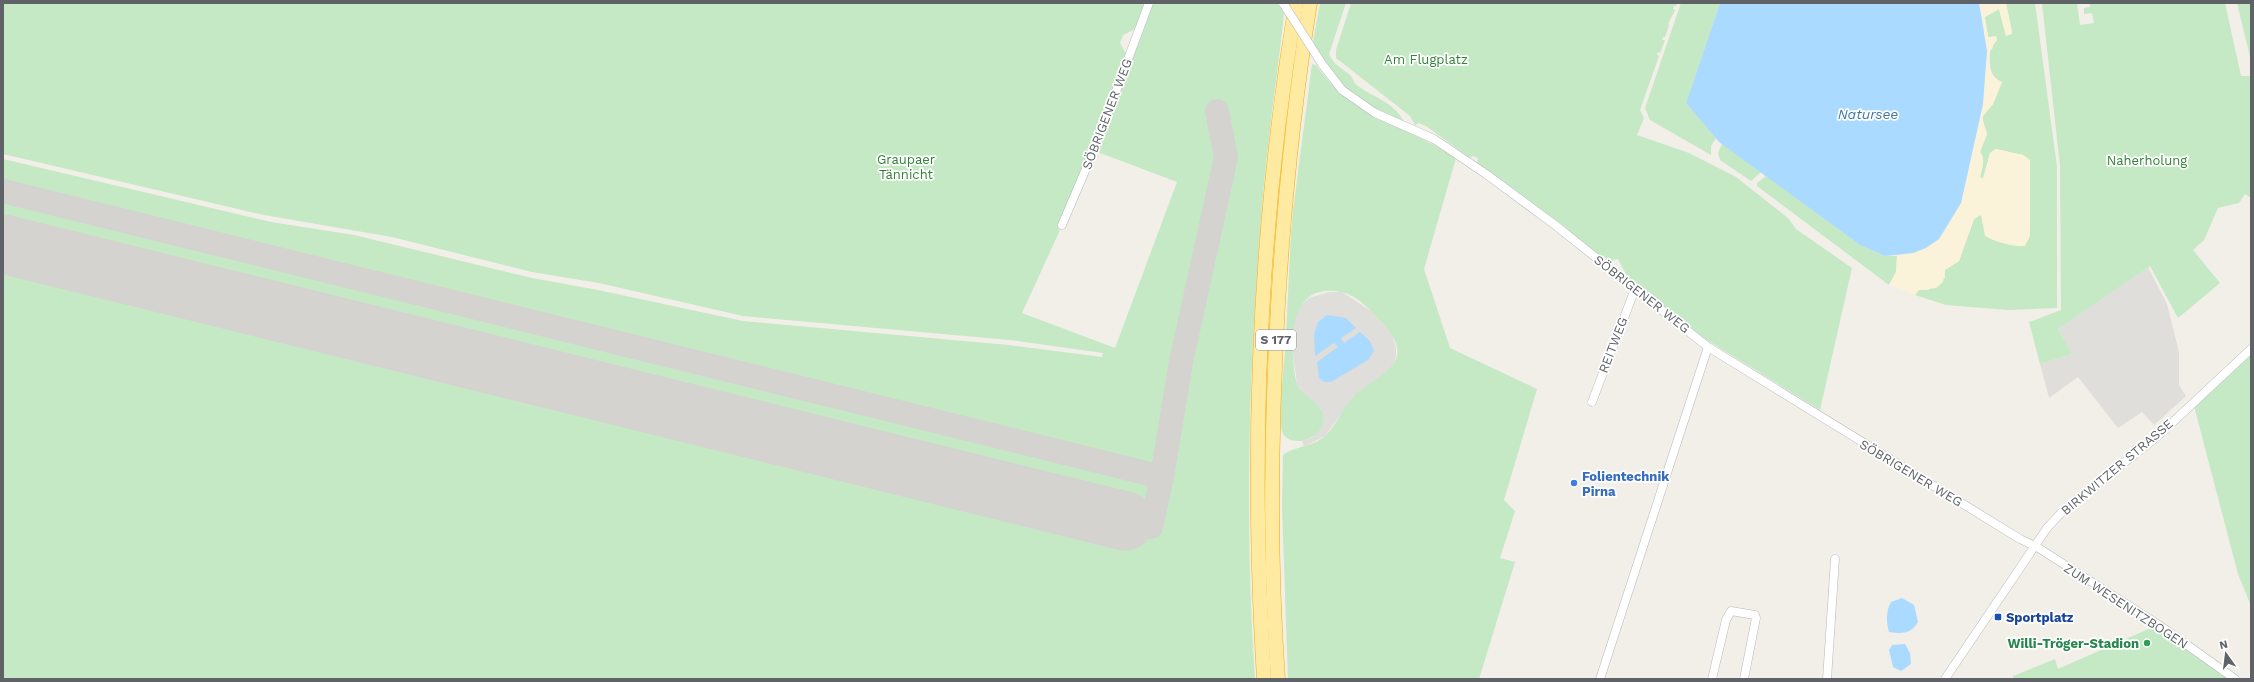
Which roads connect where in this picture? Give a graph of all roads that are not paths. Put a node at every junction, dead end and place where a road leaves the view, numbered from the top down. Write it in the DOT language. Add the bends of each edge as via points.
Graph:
graph roads {
  1 [pos="1149,3"];
  2 [pos="1283,3"];
  3 [pos="1296,3"];
  4 [pos="1310,3"];
  5 [pos="1062,225"];
  6 [pos="1635,289"];
  7 [pos="1708,347"];
  8 [pos="2251,349"];
  9 [pos="1592,402"];
  10 [pos="2036,547"];
  11 [pos="1834,559"];
  12 [pos="1264,679"];
  13 [pos="1278,679"];
  14 [pos="1600,679"];
  15 [pos="1712,679"];
  16 [pos="1744,679"];
  17 [pos="1827,679"];
  18 [pos="1945,679"];
  19 [pos="2235,679"];
  1 -- 5 [label="street, SÖBRIGENER WEG" via="1094,150"];
  2 -- 6 [label="street, SÖBRIGENER WEG, bridge" via="1335,82 1359,102 1390,122 1434,139 1457,153 1555,225"];
  3 -- 12 [label="highway, S 177" via="1287,58 1270,212 1260,359 1258,511"];
  4 -- 13 [label="highway, S 177" via="1284,211 1275,365 1272,509 1274,629"];
  6 -- 7 [label="street, SÖBRIGENER WEG"];
  6 -- 9 [label="street, REITWEG"];
  7 -- 10 [label="street, SÖBRIGENER WEG"];
  7 -- 14 [label="street"];
  8 -- 10 [label="street, BIRKWITZER STRASSE" via="2159,435 2061,513 2047,528"];
  10 -- 18 [label="street, BIRKWITZER STRASSE"];
  10 -- 19 [label="street, ZUM WESENITZBOGEN" via="2159,625"];
  11 -- 17 [label="street"];
  15 -- 16 [label="street" via="1726,620 1731,611 1756,618"];
}
